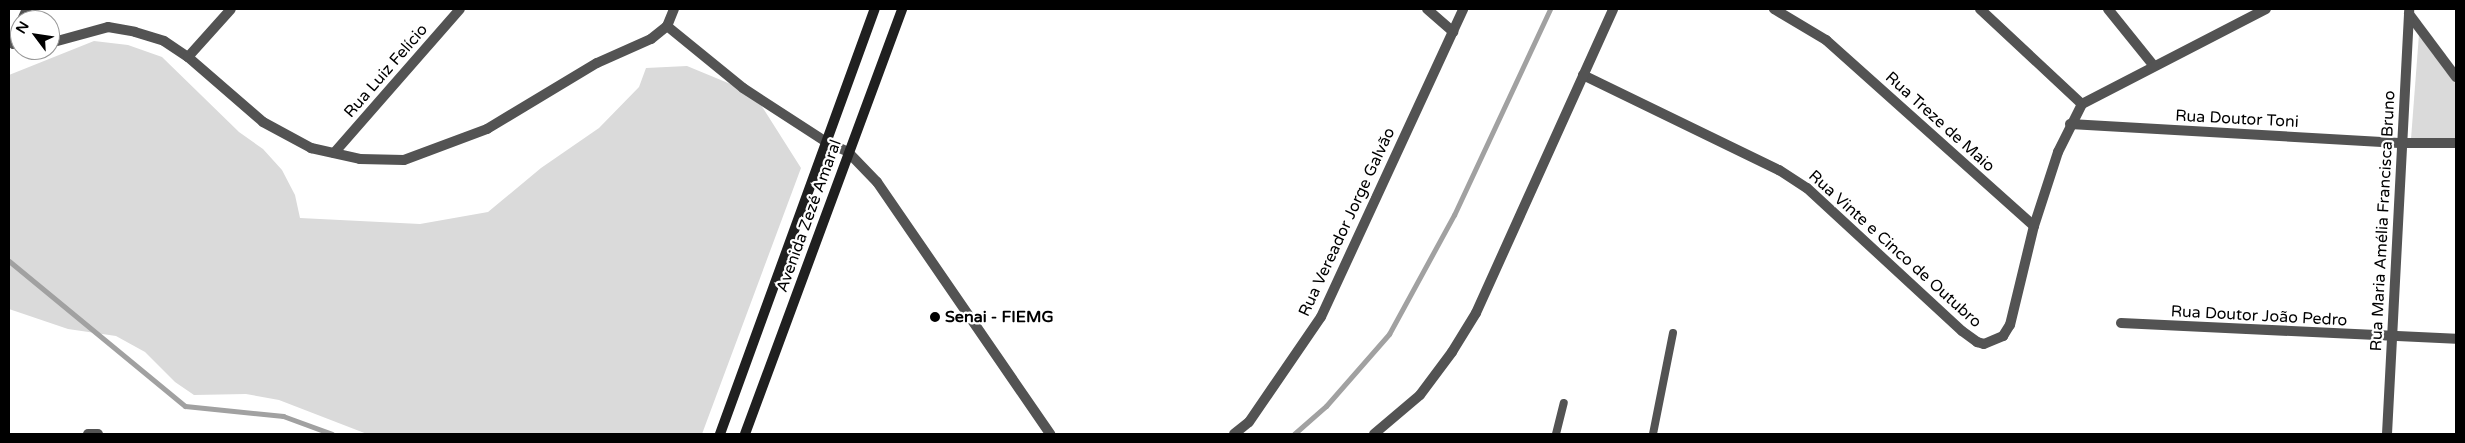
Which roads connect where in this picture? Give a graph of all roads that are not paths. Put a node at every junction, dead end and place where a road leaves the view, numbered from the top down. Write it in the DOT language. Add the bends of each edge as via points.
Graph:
graph roads {
  1 [pos="231,9"];
  2 [pos="460,9"];
  3 [pos="674,9"];
  4 [pos="875,9"];
  5 [pos="1427,9"];
  6 [pos="1463,9"];
  7 [pos="1613,9"];
  8 [pos="1774,9"];
  9 [pos="1980,9"];
  10 [pos="2108,9"];
  11 [pos="2266,9"];
  12 [pos="900,10"];
  13 [pos="2409,11"];
  14 [pos="667,26"];
  15 [pos="1453,32"];
  16 [pos="60,40"];
  17 [pos="188,57"];
  18 [pos="2154,66"];
  19 [pos="1583,75"];
  20 [pos="2456,77"];
  21 [pos="2082,104"];
  22 [pos="2070,124"];
  23 [pos="826,142"];
  24 [pos="2403,143"];
  25 [pos="2456,143"];
  26 [pos="848,152"];
  27 [pos="334,153"];
  28 [pos="2034,226"];
  29 [pos="2121,323"];
  30 [pos="1673,333"];
  31 [pos="2391,338"];
  32 [pos="2456,339"];
  33 [pos="1564,403"];
  34 [pos="720,434"];
  35 [pos="744,434"];
  36 [pos="1050,434"];
  37 [pos="1234,434"];
  38 [pos="1374,434"];
  39 [pos="1556,434"];
  40 [pos="1653,434"];
  41 [pos="2387,434"];
  1 -- 17 [label="street"];
  2 -- 27 [label="street, Rua Luiz Felício"];
  3 -- 14 [label="street"];
  4 -- 23 [label="main road, Avenida Zezé Amaral"];
  5 -- 15 [label="street"];
  6 -- 15 [label="street, Rua Vereador Jorge Galvão"];
  7 -- 19 [label="street"];
  8 -- 28 [label="street, Rua Treze de Maio" via="1826,40"];
  9 -- 21 [label="street"];
  10 -- 18 [label="street"];
  11 -- 18 [label="street"];
  12 -- 26 [label="main road, Avenida Zezé Amaral"];
  13 -- 20 [label="street"];
  13 -- 24 [label="street, Rua Maria Amélia Francisca Bruno"];
  14 -- 23 [label="street" via="743,88"];
  14 -- 27 [label="street" via="651,39 597,63 487,129 442,148 404,160 360,159"];
  15 -- 37 [label="street, Rua Vereador Jorge Galvão" via="1321,317 1248,422"];
  16 -- 17 [label="street" via="108,27 164,41"];
  17 -- 27 [label="street" via="263,122 311,148"];
  18 -- 21 [label="street"];
  19 -- 28 [label="street, Rua Vinte e Cinco de Outubro" via="1779,170 1808,188 1976,342 1993,342 2003,336 2010,325"];
  19 -- 38 [label="street" via="1476,313 1420,395"];
  21 -- 22 [label="street"];
  22 -- 24 [label="street, Rua Doutor Toni"];
  22 -- 28 [label="street"];
  23 -- 26 [label="street"];
  23 -- 34 [label="main road, Avenida Zezé Amaral"];
  24 -- 25 [label="street, Rua Doutor Toni"];
  24 -- 31 [label="street, Rua Maria Amélia Francisca Bruno"];
  26 -- 35 [label="main road, Avenida Zezé Amaral"];
  26 -- 36 [label="street" via="878,182"];
  29 -- 31 [label="street, Rua Doutor João Pedro"];
  30 -- 40 [label="lane"];
  31 -- 32 [label="street, Rua Doutor João Pedro"];
  31 -- 41 [label="street, Rua Maria Amélia Francisca Bruno"];
  33 -- 39 [label="lane"];
}
